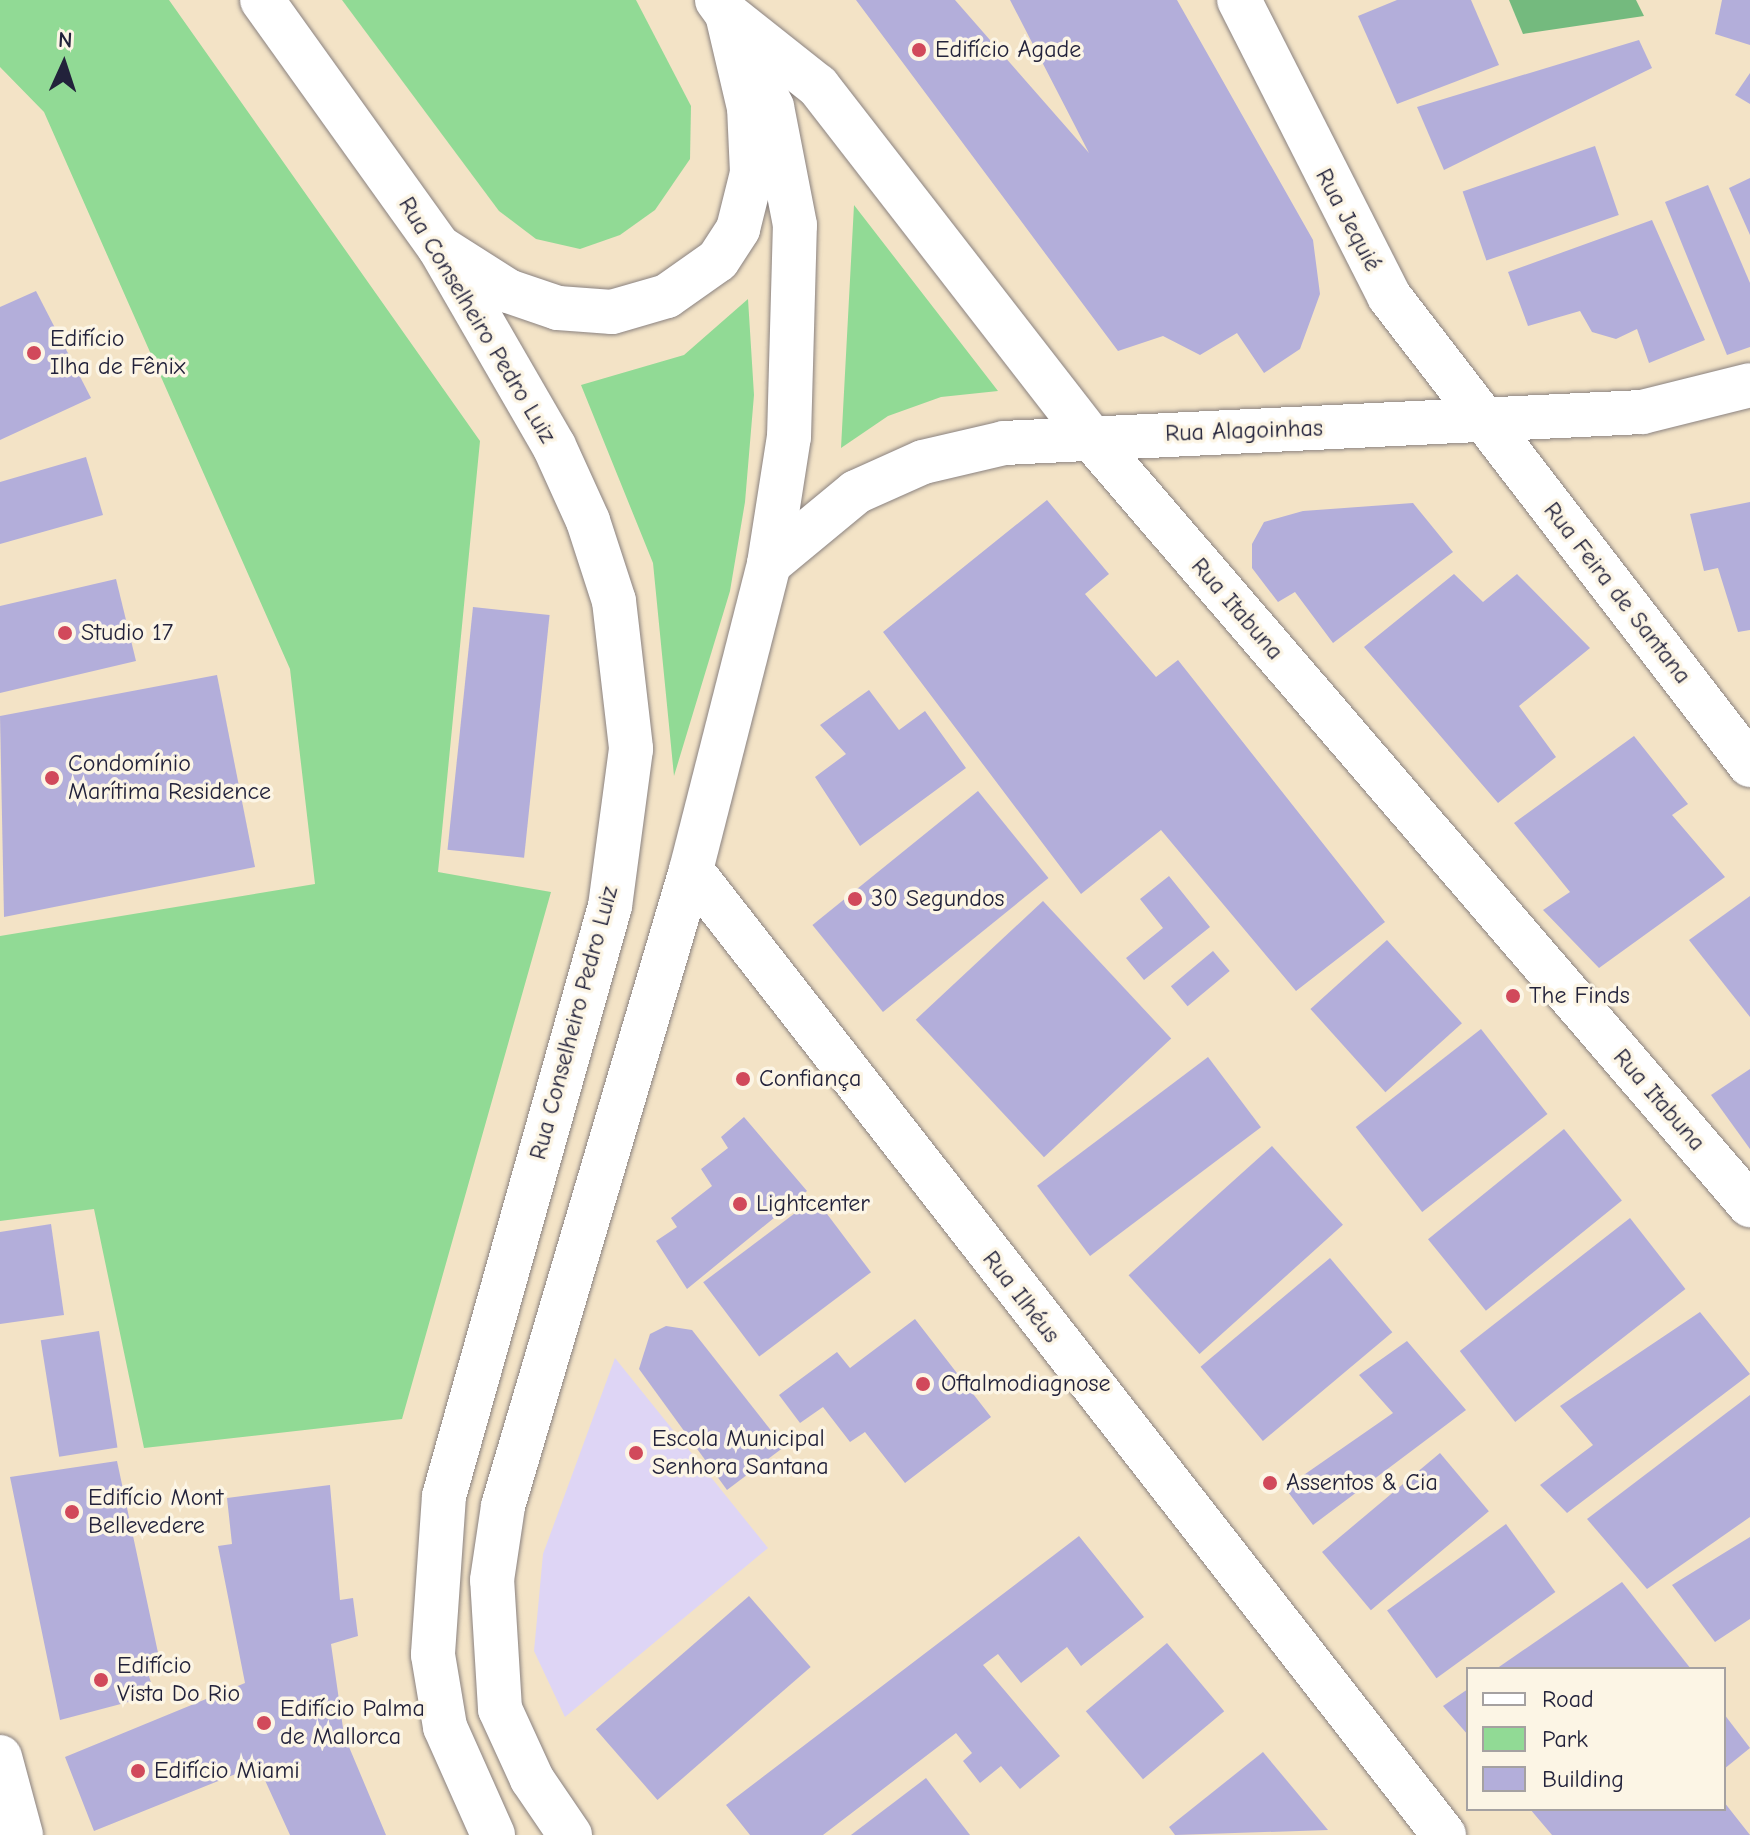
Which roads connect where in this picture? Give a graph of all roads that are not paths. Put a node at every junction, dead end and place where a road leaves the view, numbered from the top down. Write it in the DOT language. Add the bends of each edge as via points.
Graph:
graph roads {
  1 [pos="262,0"];
  2 [pos="1239,0"];
  3 [pos="722,7"];
  4 [pos="439,247"];
  5 [pos="1750,385"];
  6 [pos="1485,422"];
  7 [pos="1090,437"];
  8 [pos="769,564"];
  9 [pos="1750,765"];
  10 [pos="691,870"];
  11 [pos="1750,1205"];
  12 [pos="0,1757"];
  13 [pos="21,1835"];
  14 [pos="493,1835"];
  15 [pos="570,1835"];
  16 [pos="1444,1835"];
  1 -- 4 [label="street, Rua Conselheiro Pedro Luiz"];
  2 -- 6 [label="street, Rua Jequié" via="1389,296"];
  3 -- 4 [label="street" via="749,108 752,173 738,229 718,260 667,296 612,312 558,308 508,291"];
  3 -- 7 [label="street, Rua Itabuna" via="818,86"];
  3 -- 8 [label="street" via="772,107 795,225 789,437"];
  4 -- 14 [label="street, Rua Conselheiro Pedro Luiz" via="554,446 588,521 614,601 631,749 610,906 444,1496 433,1655 445,1727"];
  5 -- 6 [label="street, Rua Alagoinhas" via="1642,412"];
  6 -- 7 [label="street, Rua Alagoinhas"];
  6 -- 9 [label="street, Rua Feira de Santana"];
  7 -- 8 [label="street, Rua Alagoinhas" via="1004,443 923,462 856,492"];
  7 -- 11 [label="street, Rua Itabuna"];
  8 -- 10 [label="street"];
  10 -- 15 [label="street" via="503,1506 492,1580 500,1709 532,1779"];
  10 -- 16 [label="street, Rua Ilhéus"];
  12 -- 13 [label="street"];
}
